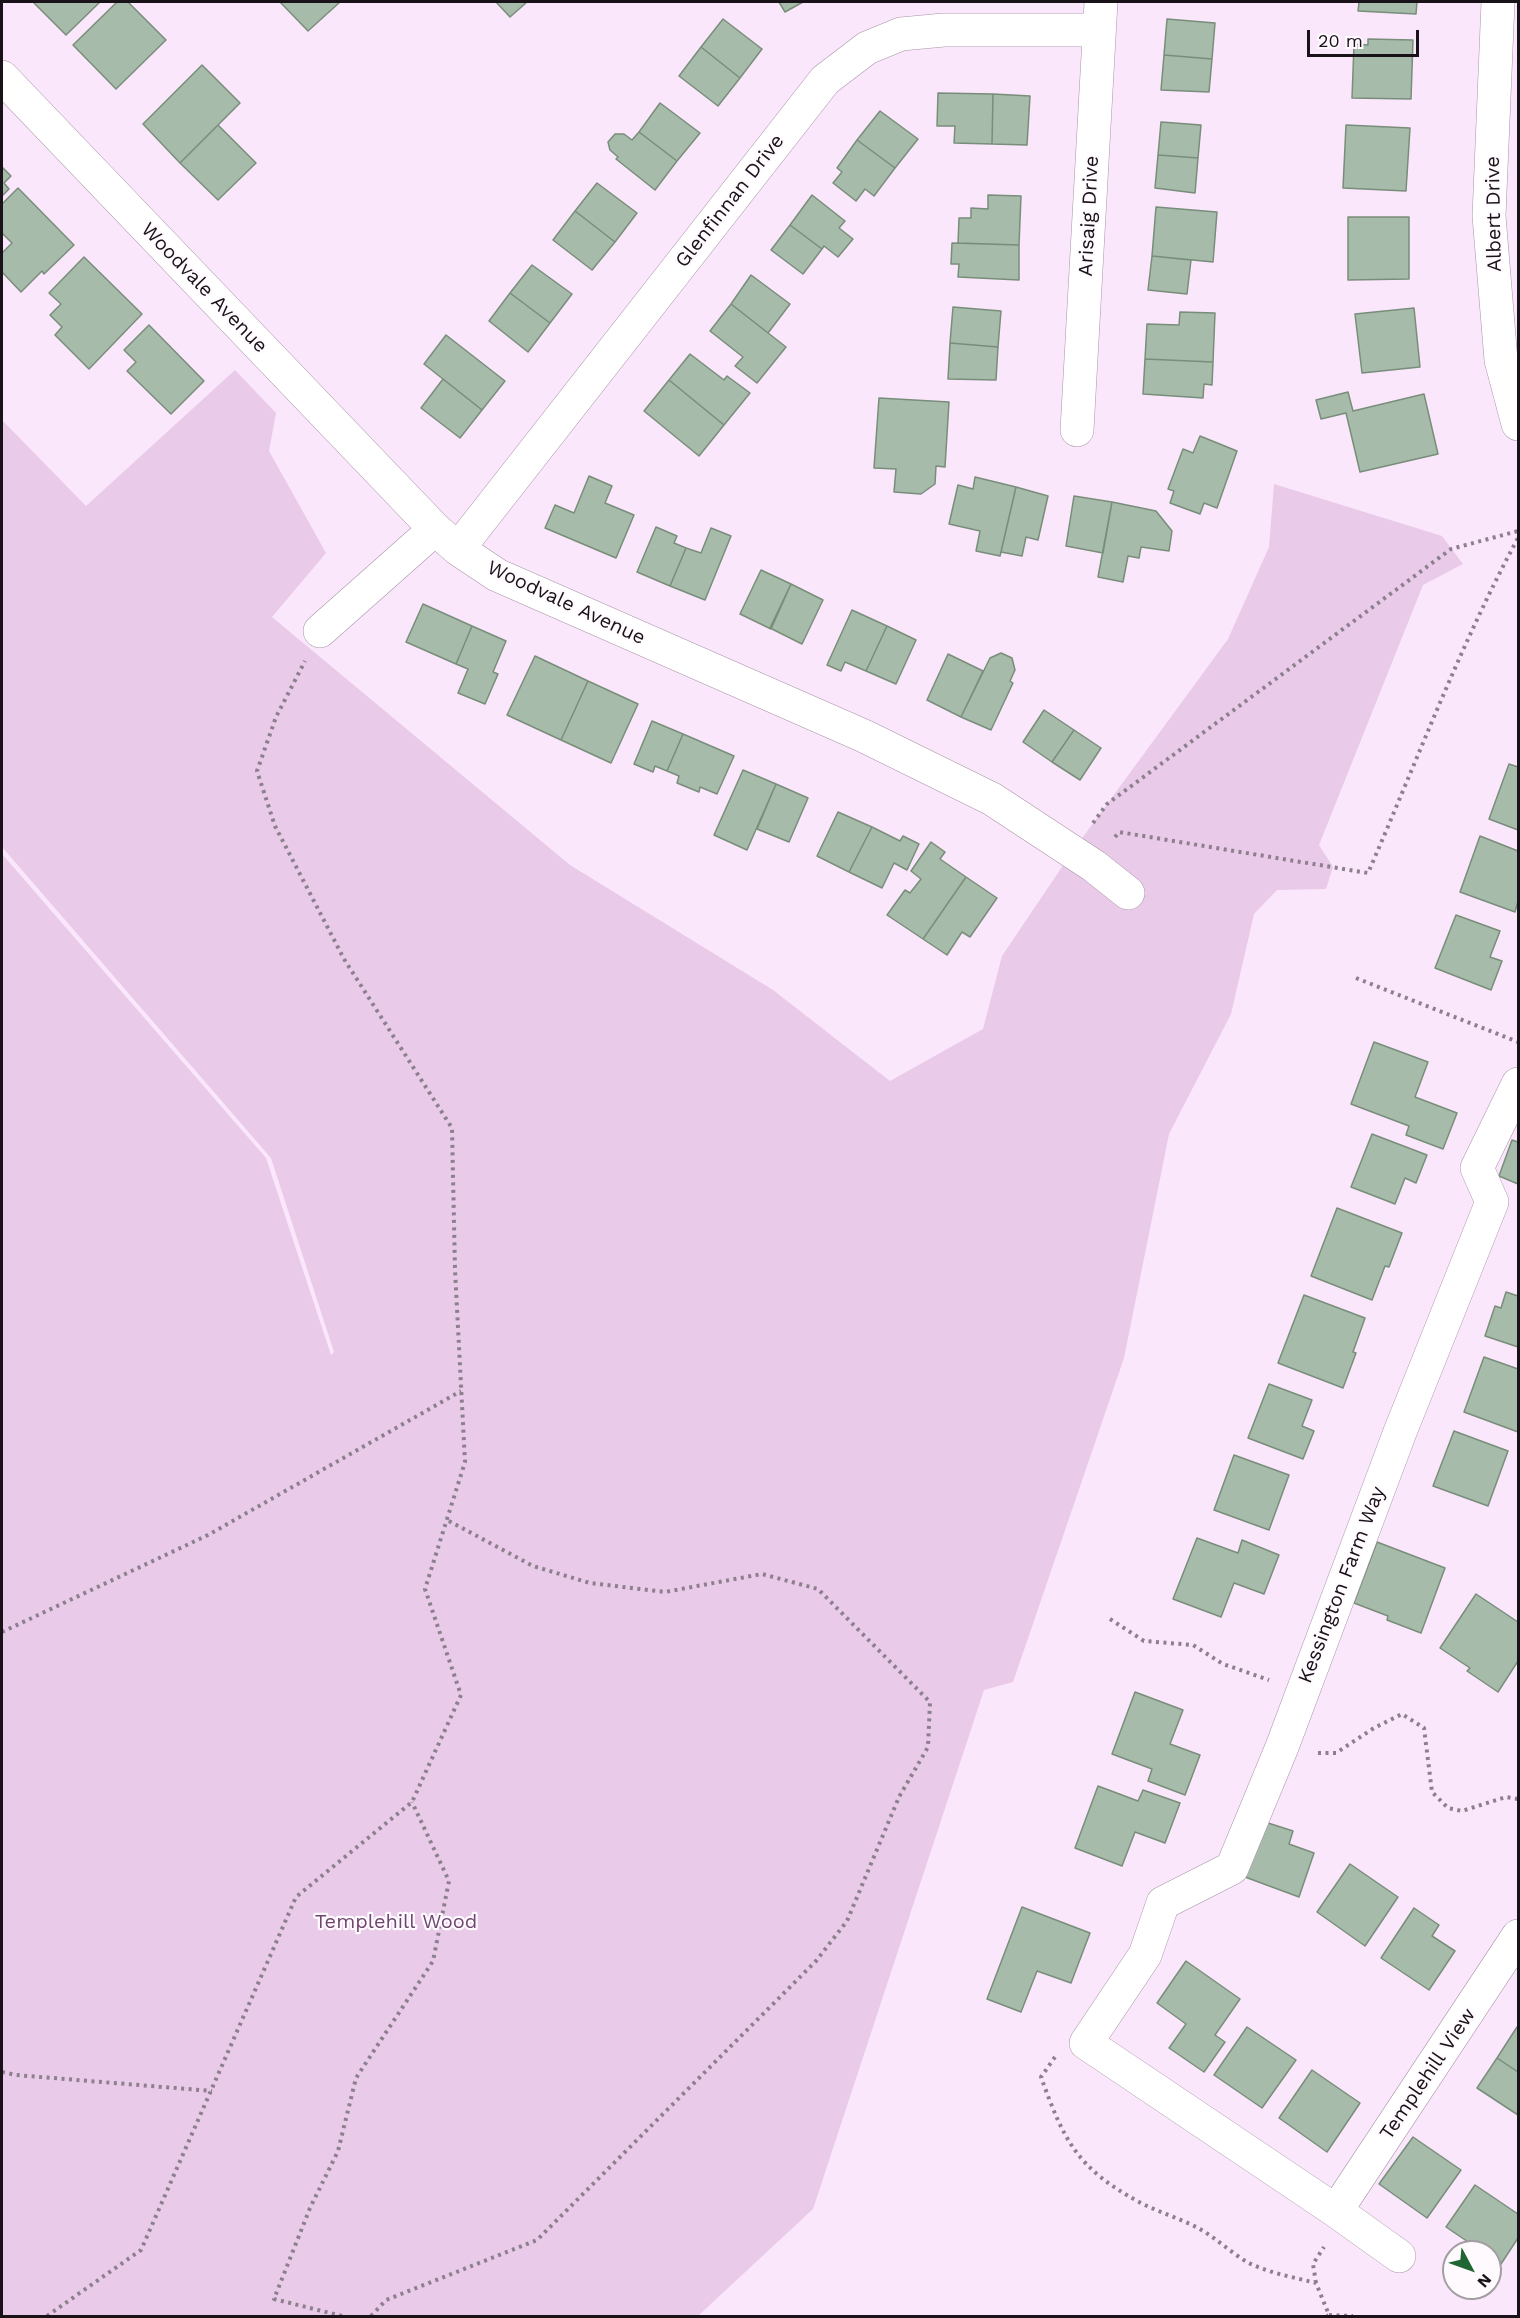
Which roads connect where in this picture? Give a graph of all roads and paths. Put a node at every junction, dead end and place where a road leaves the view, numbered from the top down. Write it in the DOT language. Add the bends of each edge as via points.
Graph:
graph roads {
  1 [pos="1498,2"];
  2 [pos="1100,16"];
  3 [pos="2,77"];
  4 [pos="1518,424"];
  5 [pos="1077,430"];
  6 [pos="1518,531"];
  7 [pos="1518,538"];
  8 [pos="446,539"];
  9 [pos="320,631"];
  10 [pos="1083,859"];
  11 [pos="1128,893"];
  12 [pos="1356,978"];
  13 [pos="1518,1042"];
  14 [pos="1518,1084"];
  15 [pos="461,1391"];
  16 [pos="447,1520"];
  17 [pos="1110,1618"];
  18 [pos="2,1632"];
  19 [pos="1301,1691"];
  20 [pos="1282,1747"];
  21 [pos="1518,1799"];
  22 [pos="412,1802"];
  23 [pos="1518,1936"];
  24 [pos="1086,2043"];
  25 [pos="2,2072"];
  26 [pos="212,2091"];
  27 [pos="1336,2211"];
  28 [pos="1399,2256"];
  29 [pos="47,2316"];
  30 [pos="342,2316"];
  31 [pos="371,2316"];
  32 [pos="1328,2316"];
  33 [pos="1353,2316"];
  1 -- 4 [label="street, Albert Drive" via="1490,216 1501,360"];
  2 -- 5 [label="street, Arisaig Drive"];
  2 -- 8 [label="street, Glenfinnan Drive" via="901,34 867,48 825,80"];
  3 -- 8 [label="street, Woodvale Avenue"];
  6 -- 10 [label="path" via="1451,549 1107,804"];
  7 -- 10 [label="path" via="1455,668 1368,873 1119,832"];
  8 -- 9 [label="street, Glenfinnan Drive"];
  8 -- 10 [label="street, Woodvale Avenue" via="497,575 864,736 992,799"];
  9 -- 15 [label="path" via="276,717 257,771 275,826 344,959 452,1128"];
  10 -- 11 [label="street, Woodvale Avenue"];
  12 -- 13 [label="path"];
  14 -- 19 [label="street, Kessington Farm Way" via="1477,1168 1492,1202"];
  15 -- 16 [label="path" via="465,1462"];
  15 -- 18 [label="path" via="208,1535"];
  16 -- 22 [label="path" via="425,1589 461,1695"];
  16 -- 31 [label="path" via="533,1566 590,1583 665,1592 762,1574 818,1589 930,1702 928,1747 899,1797 847,1921 816,1961 537,2240 386,2300"];
  17 -- 19 [label="path" via="1144,1641 1193,1645 1223,1664"];
  19 -- 20 [label="street, Kessington Farm Way"];
  20 -- 21 [label="path" via="1336,1753 1402,1714 1424,1728 1432,1792 1448,1808 1462,1811 1506,1797"];
  20 -- 24 [label="street, Kessington Farm Way" via="1232,1868 1163,1903 1145,1955"];
  22 -- 26 [label="path" via="296,1897"];
  22 -- 30 [label="path" via="449,1881 433,1961 356,2078 338,2151 310,2208 274,2299"];
  23 -- 27 [label="street, Templehill View"];
  24 -- 27 [label="street"];
  24 -- 32 [label="path" via="1052,2058 1041,2077 1057,2123 1076,2154 1098,2176 1139,2202 1200,2229 1245,2261 1316,2283"];
  25 -- 26 [label="path"];
  26 -- 29 [label="path" via="141,2250"];
  27 -- 28 [label="street"];
  32 -- 33 [label="path"];
}
